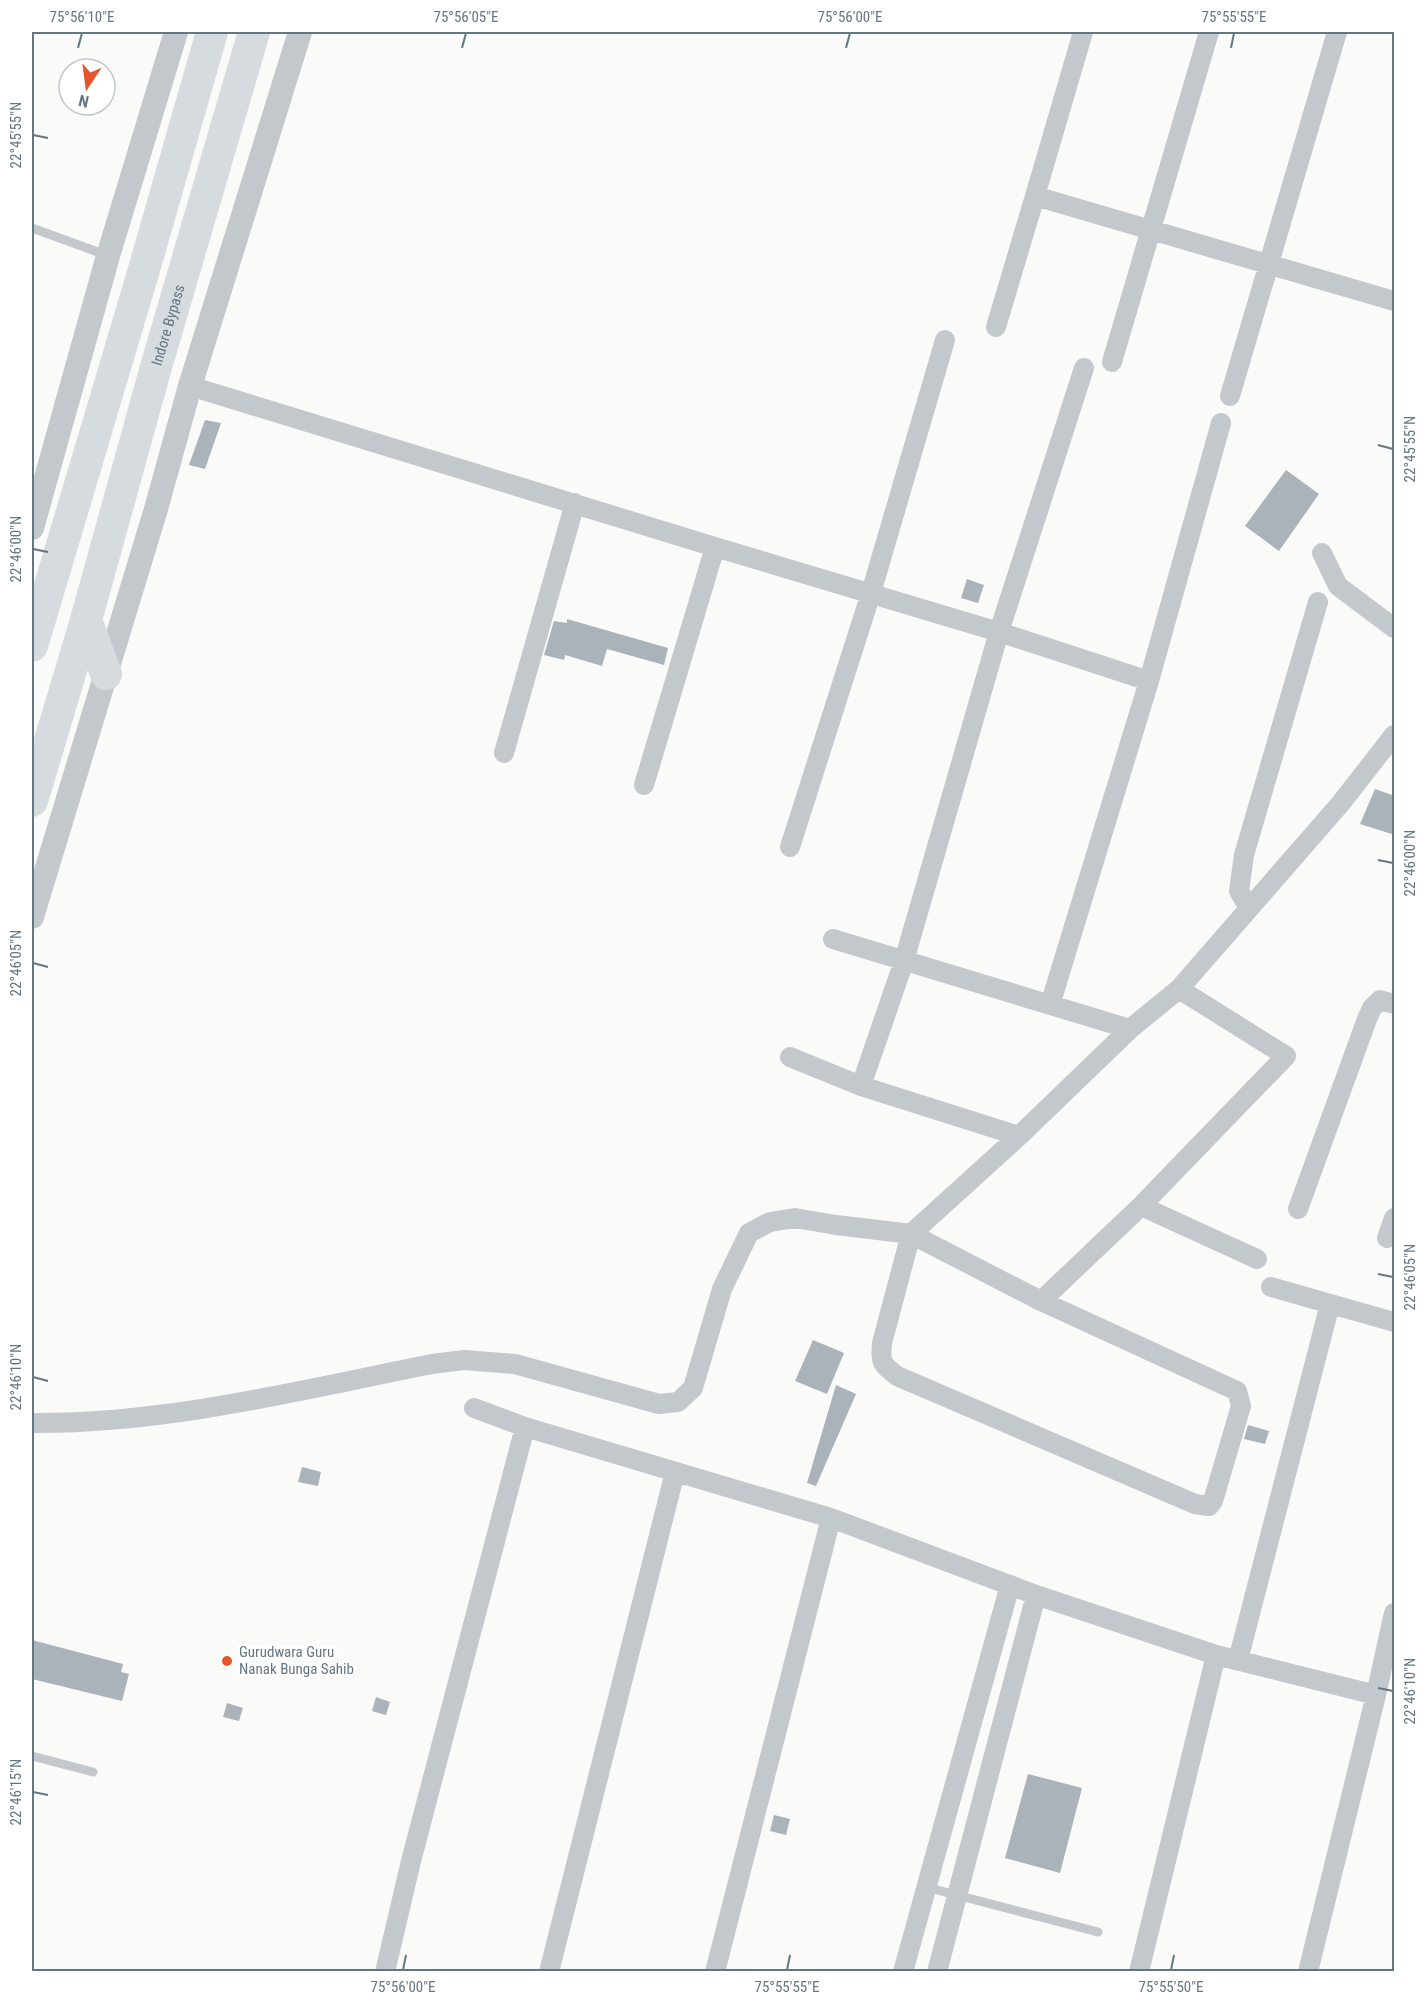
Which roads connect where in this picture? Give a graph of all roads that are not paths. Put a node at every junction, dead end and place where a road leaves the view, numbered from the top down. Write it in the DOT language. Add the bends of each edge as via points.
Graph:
graph roads {
  1 [pos="176,32"];
  2 [pos="212,32"];
  3 [pos="254,32"];
  4 [pos="300,32"];
  5 [pos="1083,32"];
  6 [pos="1209,32"];
  7 [pos="1337,32"];
  8 [pos="1035,196"];
  9 [pos="32,228"];
  10 [pos="1150,229"];
  11 [pos="108,256"];
  12 [pos="1269,264"];
  13 [pos="1393,296"];
  14 [pos="996,327"];
  15 [pos="945,340"];
  16 [pos="1112,362"];
  17 [pos="1084,368"];
  18 [pos="190,386"];
  19 [pos="1230,396"];
  20 [pos="1221,423"];
  21 [pos="575,503"];
  22 [pos="32,528"];
  23 [pos="715,547"];
  24 [pos="1322,553"];
  25 [pos="52,573"];
  26 [pos="871,593"];
  27 [pos="32,599"];
  28 [pos="1318,602"];
  29 [pos="86,620"];
  30 [pos="1395,628"];
  31 [pos="999,632"];
  32 [pos="32,646"];
  33 [pos="106,674"];
  34 [pos="1149,681"];
  35 [pos="1395,735"];
  36 [pos="504,753"];
  37 [pos="644,785"];
  38 [pos="32,801"];
  39 [pos="790,847"];
  40 [pos="1249,908"];
  41 [pos="32,917"];
  42 [pos="833,939"];
  43 [pos="903,961"];
  44 [pos="1179,989"];
  45 [pos="1395,1004"];
  46 [pos="1050,1005"];
  47 [pos="1130,1029"];
  48 [pos="790,1057"];
  49 [pos="861,1086"];
  50 [pos="1019,1136"];
  51 [pos="1141,1206"];
  52 [pos="1298,1209"];
  53 [pos="1395,1218"];
  54 [pos="911,1234"];
  55 [pos="1387,1238"];
  56 [pos="1257,1259"];
  57 [pos="1271,1287"];
  58 [pos="1041,1301"];
  59 [pos="1330,1304"];
  60 [pos="1395,1323"];
  61 [pos="474,1408"];
  62 [pos="32,1423"];
  63 [pos="525,1427"];
  64 [pos="675,1472"];
  65 [pos="831,1518"];
  66 [pos="1010,1585"];
  67 [pos="1036,1595"];
  68 [pos="1395,1613"];
  69 [pos="1216,1655"];
  70 [pos="1238,1660"];
  71 [pos="1376,1695"];
  72 [pos="32,1756"];
  73 [pos="93,1772"];
  74 [pos="927,1887"];
  75 [pos="957,1894"];
  76 [pos="1098,1932"];
  77 [pos="385,1971"];
  78 [pos="549,1971"];
  79 [pos="715,1971"];
  80 [pos="903,1971"];
  81 [pos="937,1971"];
  82 [pos="1139,1971"];
  83 [pos="1308,1971"];
  1 -- 11 [label="street"];
  2 -- 25 [label="highway"];
  3 -- 29 [label="highway, Indore Bypass"];
  4 -- 18 [label="street"];
  5 -- 8 [label="street"];
  6 -- 10 [label="street"];
  7 -- 12 [label="street"];
  8 -- 10 [label="street"];
  8 -- 14 [label="street"];
  9 -- 11 [label="lane"];
  10 -- 12 [label="street"];
  10 -- 16 [label="street"];
  11 -- 22 [label="street"];
  12 -- 13 [label="street"];
  12 -- 19 [label="street"];
  15 -- 26 [label="street"];
  17 -- 31 [label="street"];
  18 -- 21 [label="street"];
  18 -- 33 [label="street"];
  20 -- 34 [label="street"];
  21 -- 23 [label="street"];
  21 -- 36 [label="street"];
  23 -- 26 [label="street"];
  23 -- 37 [label="street"];
  24 -- 30 [label="street" via="1338,586"];
  25 -- 27 [label="highway"];
  25 -- 32 [label="highway"];
  26 -- 31 [label="street"];
  26 -- 39 [label="street"];
  28 -- 40 [label="street" via="1244,855 1239,891"];
  29 -- 33 [label="highway"];
  29 -- 38 [label="highway, Indore Bypass"];
  31 -- 34 [label="street"];
  31 -- 43 [label="street"];
  33 -- 41 [label="street"];
  34 -- 46 [label="street"];
  35 -- 40 [label="street"];
  40 -- 44 [label="street"];
  42 -- 43 [label="street"];
  43 -- 46 [label="street"];
  43 -- 49 [label="street"];
  44 -- 47 [label="street"];
  44 -- 51 [label="street" via="1286,1056"];
  45 -- 52 [label="street" via="1380,1000 1372,1008"];
  46 -- 47 [label="street"];
  47 -- 50 [label="street"];
  48 -- 49 [label="street"];
  49 -- 50 [label="street"];
  50 -- 54 [label="street"];
  51 -- 56 [label="street"];
  51 -- 58 [label="street"];
  53 -- 55 [label="street"];
  54 -- 58 [label="street"];
  54 -- 58 [label="street" via="882,1343 883,1364 897,1376 1195,1504 1209,1506 1241,1406 1237,1391"];
  54 -- 62 [label="street" via="795,1218 770,1222 749,1233 722,1289 693,1388 678,1402 658,1404 515,1364 464,1360 242,1402 129,1418"];
  57 -- 59 [label="street"];
  59 -- 60 [label="street"];
  59 -- 70 [label="street"];
  61 -- 63 [label="street"];
  63 -- 64 [label="street"];
  63 -- 77 [label="street"];
  64 -- 65 [label="street"];
  64 -- 78 [label="street"];
  65 -- 66 [label="street"];
  65 -- 79 [label="street"];
  66 -- 67 [label="street"];
  66 -- 74 [label="street"];
  67 -- 69 [label="street"];
  67 -- 75 [label="street"];
  68 -- 71 [label="street"];
  69 -- 70 [label="street"];
  69 -- 82 [label="street"];
  70 -- 71 [label="street"];
  71 -- 83 [label="street"];
  72 -- 73 [label="lane"];
  74 -- 75 [label="lane"];
  74 -- 80 [label="street"];
  75 -- 76 [label="lane"];
  75 -- 81 [label="street"];
}
